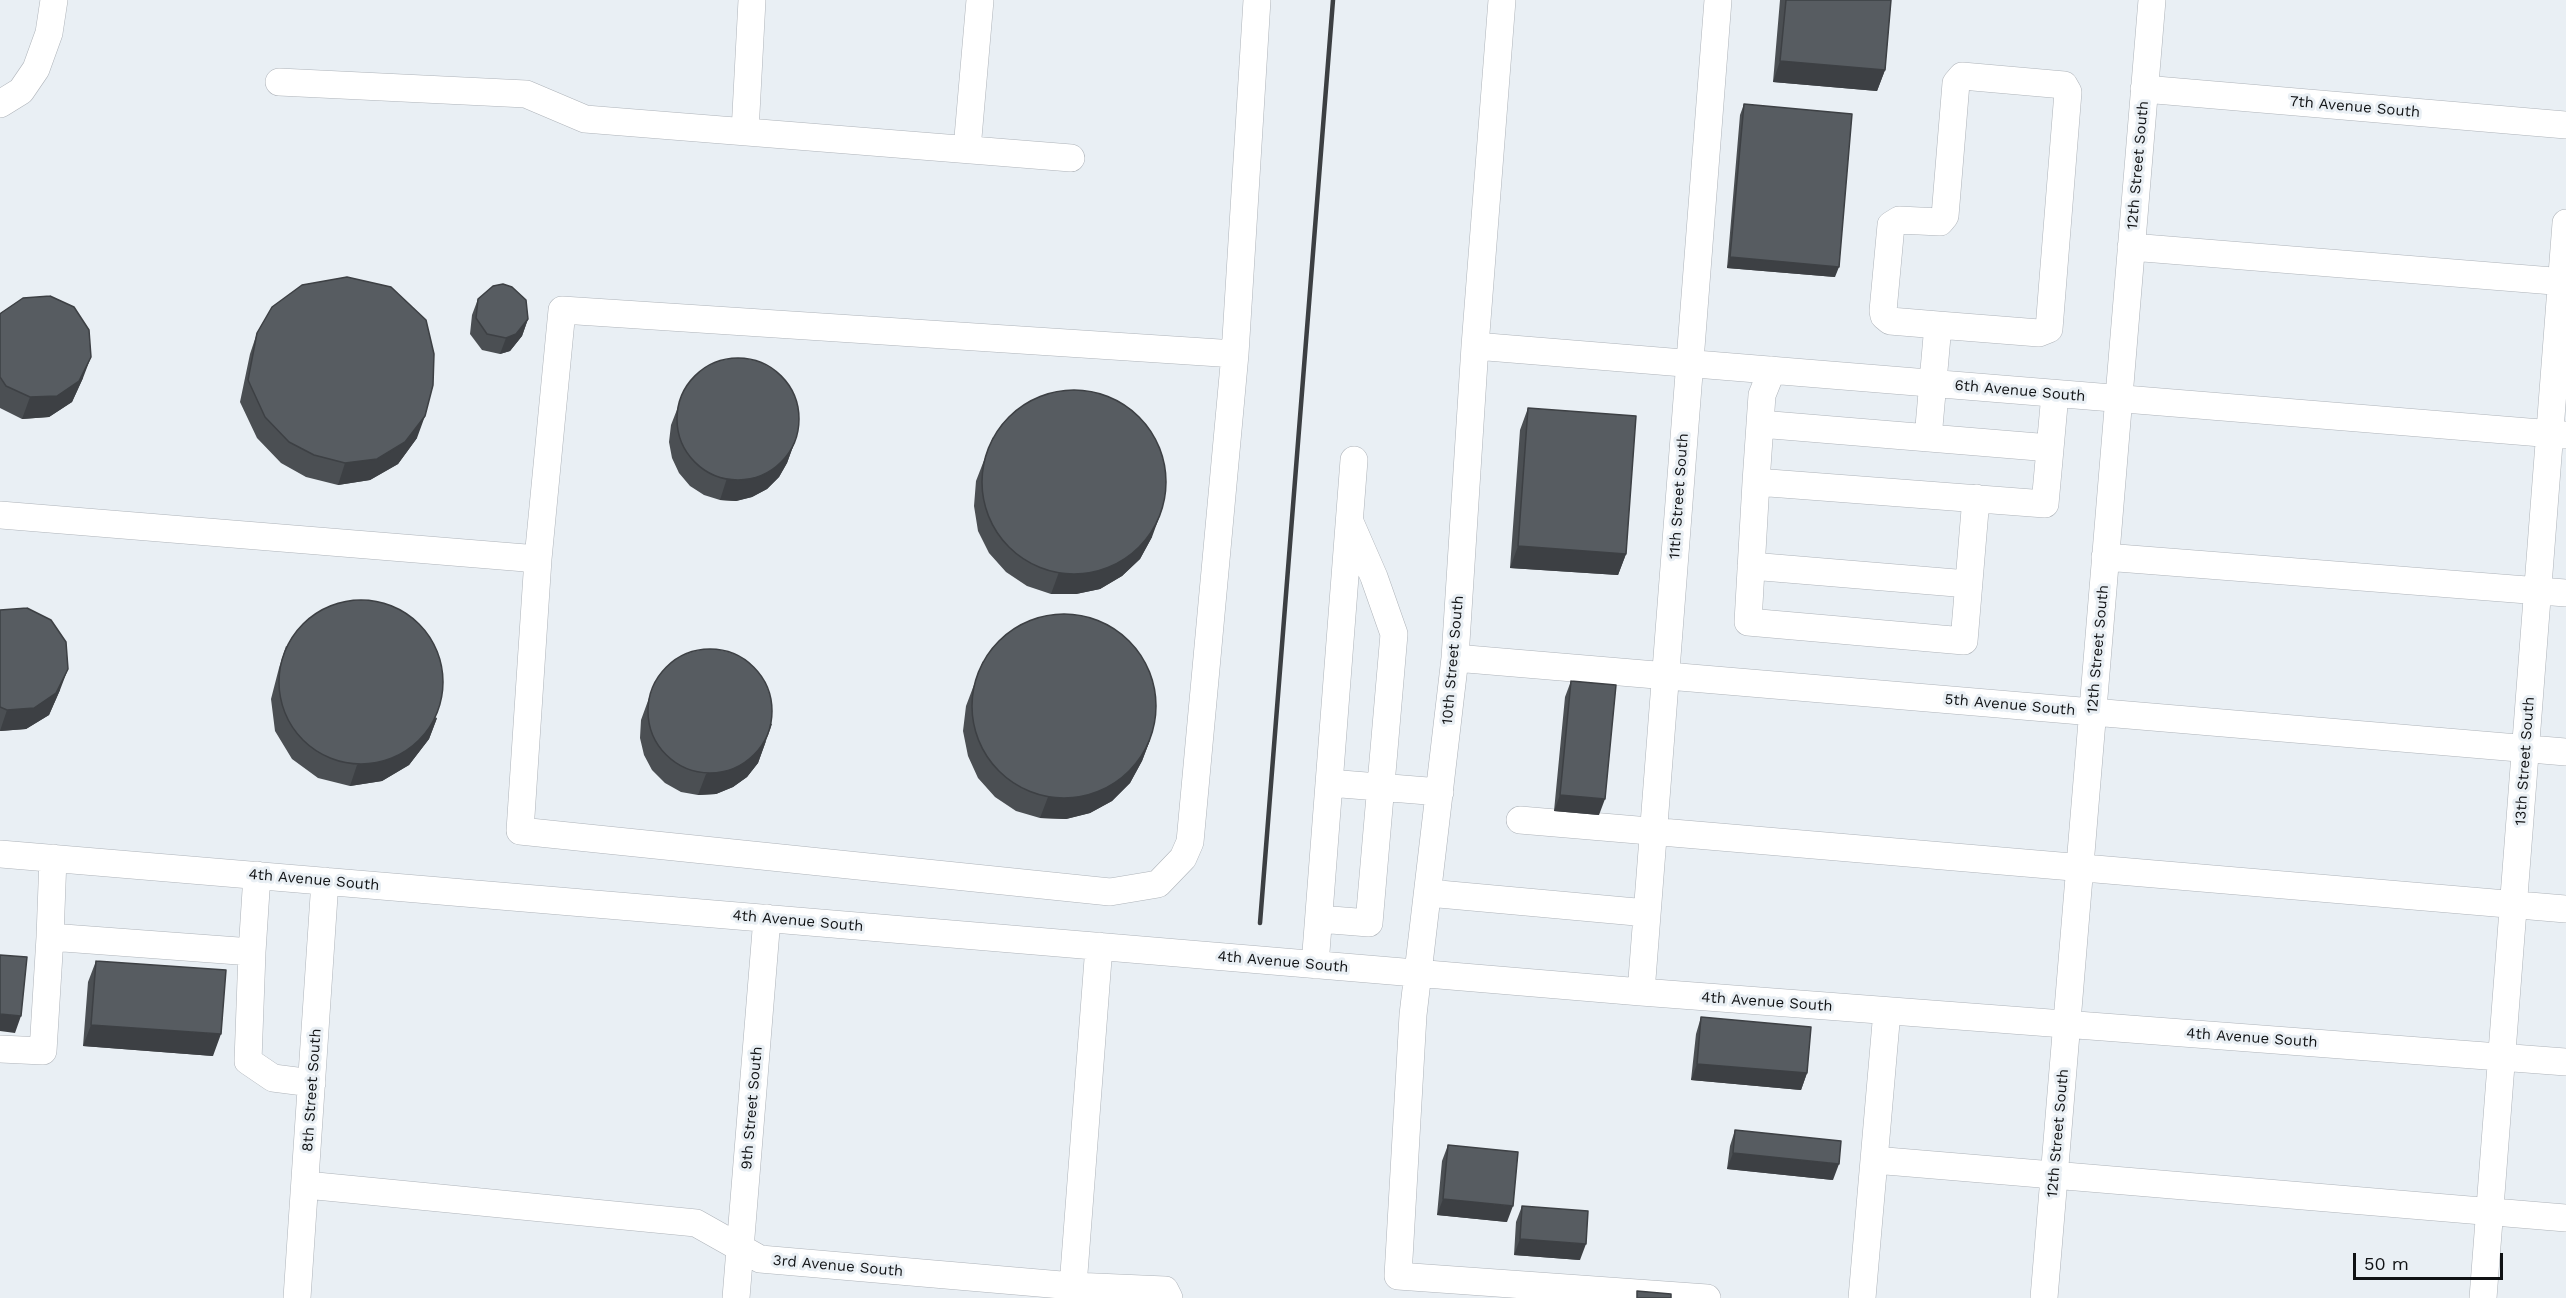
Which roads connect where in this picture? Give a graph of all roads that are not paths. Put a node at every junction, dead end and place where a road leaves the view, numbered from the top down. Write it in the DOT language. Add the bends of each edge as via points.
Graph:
graph roads {
  1 [pos="54,0"];
  2 [pos="752,0"];
  3 [pos="980,0"];
  4 [pos="1257,0"];
  5 [pos="1502,0"];
  6 [pos="1718,0"];
  7 [pos="2152,0"];
  8 [pos="279,82"];
  9 [pos="2144,89"];
  10 [pos="0,104"];
  11 [pos="2566,125"];
  12 [pos="745,132"];
  13 [pos="967,149"];
  14 [pos="1071,158"];
  15 [pos="2566,223"];
  16 [pos="2131,247"];
  17 [pos="2564,282"];
  18 [pos="1938,325"];
  19 [pos="1475,346"];
  20 [pos="1235,354"];
  21 [pos="1690,364"];
  22 [pos="1772,370"];
  23 [pos="1934,384"];
  24 [pos="2055,394"];
  25 [pos="2119,399"];
  26 [pos="1760,424"];
  27 [pos="2558,434"];
  28 [pos="1928,438"];
  29 [pos="2050,448"];
  30 [pos="1354,460"];
  31 [pos="1756,482"];
  32 [pos="1976,498"];
  33 [pos="0,515"];
  34 [pos="1349,518"];
  35 [pos="2106,557"];
  36 [pos="538,559"];
  37 [pos="1751,566"];
  38 [pos="1968,584"];
  39 [pos="2538,591"];
  40 [pos="2566,593"];
  41 [pos="1455,658"];
  42 [pos="1665,676"];
  43 [pos="2092,712"];
  44 [pos="2525,749"];
  45 [pos="2566,752"];
  46 [pos="1329,783"];
  47 [pos="1381,787"];
  48 [pos="1440,792"];
  49 [pos="1520,820"];
  50 [pos="1653,832"];
  51 [pos="0,854"];
  52 [pos="53,858"];
  53 [pos="2079,868"];
  54 [pos="257,875"];
  55 [pos="325,881"];
  56 [pos="1428,893"];
  57 [pos="2513,905"];
  58 [pos="2566,909"];
  59 [pos="1647,913"];
  60 [pos="767,918"];
  61 [pos="1318,919"];
  62 [pos="50,937"];
  63 [pos="1099,946"];
  64 [pos="252,952"];
  65 [pos="1315,965"];
  66 [pos="1420,974"];
  67 [pos="1641,992"];
  68 [pos="1887,1011"];
  69 [pos="2067,1024"];
  70 [pos="0,1049"];
  71 [pos="2502,1057"];
  72 [pos="2566,1062"];
  73 [pos="312,1083"];
  74 [pos="1874,1160"];
  75 [pos="2054,1174"];
  76 [pos="306,1185"];
  77 [pos="2490,1211"];
  78 [pos="2566,1218"];
  79 [pos="740,1248"];
  80 [pos="1073,1286"];
  81 [pos="1167,1294"];
  82 [pos="297,1298"];
  83 [pos="736,1298"];
  84 [pos="1707,1298"];
  85 [pos="1862,1298"];
  86 [pos="2044,1298"];
  87 [pos="2483,1298"];
  1 -- 10 [label="street" via="49,33 36,69 21,91"];
  2 -- 12 [label="street"];
  3 -- 13 [label="street"];
  4 -- 20 [label="street"];
  5 -- 19 [label="street, 10th Street South"];
  6 -- 21 [label="street, 11th Street South"];
  7 -- 9 [label="street, 12th Street South"];
  8 -- 12 [label="street" via="526,94 585,119"];
  9 -- 11 [label="street, 7th Avenue South"];
  9 -- 16 [label="street, 12th Street South"];
  12 -- 13 [label="street"];
  13 -- 14 [label="street"];
  15 -- 17 [label="street, 13th Street South"];
  16 -- 17 [label="street"];
  16 -- 25 [label="street, 12th Street South"];
  17 -- 27 [label="street, 13th Street South"];
  18 -- 18 [label="street" via="2039,333 2049,328 2068,92 2064,85 1962,76 1956,83 1946,216 1940,222 1899,220 1891,225 1883,311 1890,321"];
  18 -- 23 [label="street"];
  19 -- 21 [label="street, 6th Avenue South"];
  19 -- 41 [label="street, 10th Street South"];
  20 -- 36 [label="street" via="562,310"];
  20 -- 36 [label="street" via="1190,842 1183,858 1158,884 1110,892 520,831"];
  21 -- 22 [label="street, 6th Avenue South"];
  21 -- 42 [label="street, 11th Street South"];
  22 -- 23 [label="street, 6th Avenue South"];
  22 -- 26 [label="street" via="1762,395"];
  23 -- 24 [label="street, 6th Avenue South"];
  23 -- 28 [label="street"];
  24 -- 25 [label="street, 6th Avenue South"];
  24 -- 29 [label="street"];
  25 -- 27 [label="street, 6th Avenue South"];
  25 -- 35 [label="street, 12th Street South"];
  26 -- 28 [label="street"];
  26 -- 31 [label="street"];
  27 -- 39 [label="street, 13th Street South"];
  28 -- 29 [label="street"];
  29 -- 32 [label="street" via="2045,504"];
  30 -- 34 [label="street"];
  31 -- 32 [label="street"];
  31 -- 37 [label="street"];
  32 -- 38 [label="street"];
  33 -- 36 [label="street"];
  34 -- 46 [label="street"];
  34 -- 47 [label="street" via="1394,634"];
  35 -- 39 [label="street"];
  35 -- 43 [label="street, 12th Street South"];
  37 -- 38 [label="street"];
  37 -- 38 [label="street" via="1748,622 1964,641"];
  39 -- 40 [label="street"];
  39 -- 44 [label="street, 13th Street South"];
  41 -- 42 [label="street, 5th Avenue South"];
  41 -- 48 [label="street, 10th Street South"];
  42 -- 43 [label="street, 5th Avenue South"];
  42 -- 50 [label="street, 11th Street South"];
  43 -- 44 [label="street, 5th Avenue South"];
  43 -- 53 [label="street, 12th Street South"];
  44 -- 45 [label="street, 5th Avenue South"];
  44 -- 57 [label="street, 13th Street South"];
  46 -- 47 [label="street"];
  46 -- 61 [label="street"];
  47 -- 48 [label="street"];
  47 -- 61 [label="street" via="1370,923"];
  48 -- 56 [label="street, 10th Street South"];
  49 -- 50 [label="street"];
  50 -- 53 [label="street"];
  50 -- 59 [label="street, 11th Street South"];
  51 -- 52 [label="street, 4th Avenue South"];
  52 -- 54 [label="street, 4th Avenue South"];
  52 -- 62 [label="street"];
  53 -- 57 [label="street"];
  53 -- 69 [label="street, 12th Street South"];
  54 -- 55 [label="street, 4th Avenue South"];
  54 -- 64 [label="street"];
  55 -- 60 [label="street, 4th Avenue South"];
  55 -- 73 [label="street, 8th Street South"];
  56 -- 59 [label="street"];
  56 -- 66 [label="street, 10th Street South"];
  57 -- 58 [label="street"];
  57 -- 71 [label="street, 13th Street South"];
  59 -- 67 [label="street, 11th Street South"];
  60 -- 63 [label="street, 4th Avenue South"];
  60 -- 79 [label="street, 9th Street South"];
  61 -- 65 [label="street"];
  62 -- 64 [label="street"];
  62 -- 70 [label="street" via="43,1051"];
  63 -- 65 [label="street, 4th Avenue South"];
  63 -- 80 [label="street"];
  64 -- 73 [label="street" via="248,1061 273,1078"];
  65 -- 66 [label="street, 4th Avenue South"];
  66 -- 67 [label="street, 4th Avenue South"];
  66 -- 84 [label="street, 10th Street South" via="1413,1015 1398,1276"];
  67 -- 68 [label="street, 4th Avenue South"];
  68 -- 69 [label="street, 4th Avenue South"];
  68 -- 74 [label="street"];
  69 -- 71 [label="street, 4th Avenue South"];
  69 -- 75 [label="street, 12th Street South"];
  71 -- 72 [label="street, 4th Avenue South"];
  71 -- 77 [label="street, 13th Street South"];
  73 -- 76 [label="street, 8th Street South"];
  74 -- 75 [label="street"];
  74 -- 85 [label="street"];
  75 -- 77 [label="street"];
  75 -- 86 [label="street, 12th Street South"];
  76 -- 79 [label="street, 3rd Avenue South" via="696,1223"];
  76 -- 82 [label="street, 8th Street South"];
  77 -- 78 [label="street"];
  77 -- 87 [label="street, 13th Street South"];
  79 -- 80 [label="street, 3rd Avenue South" via="760,1259"];
  79 -- 83 [label="street, 9th Street South"];
  80 -- 81 [label="street, 3rd Avenue South"];
}
